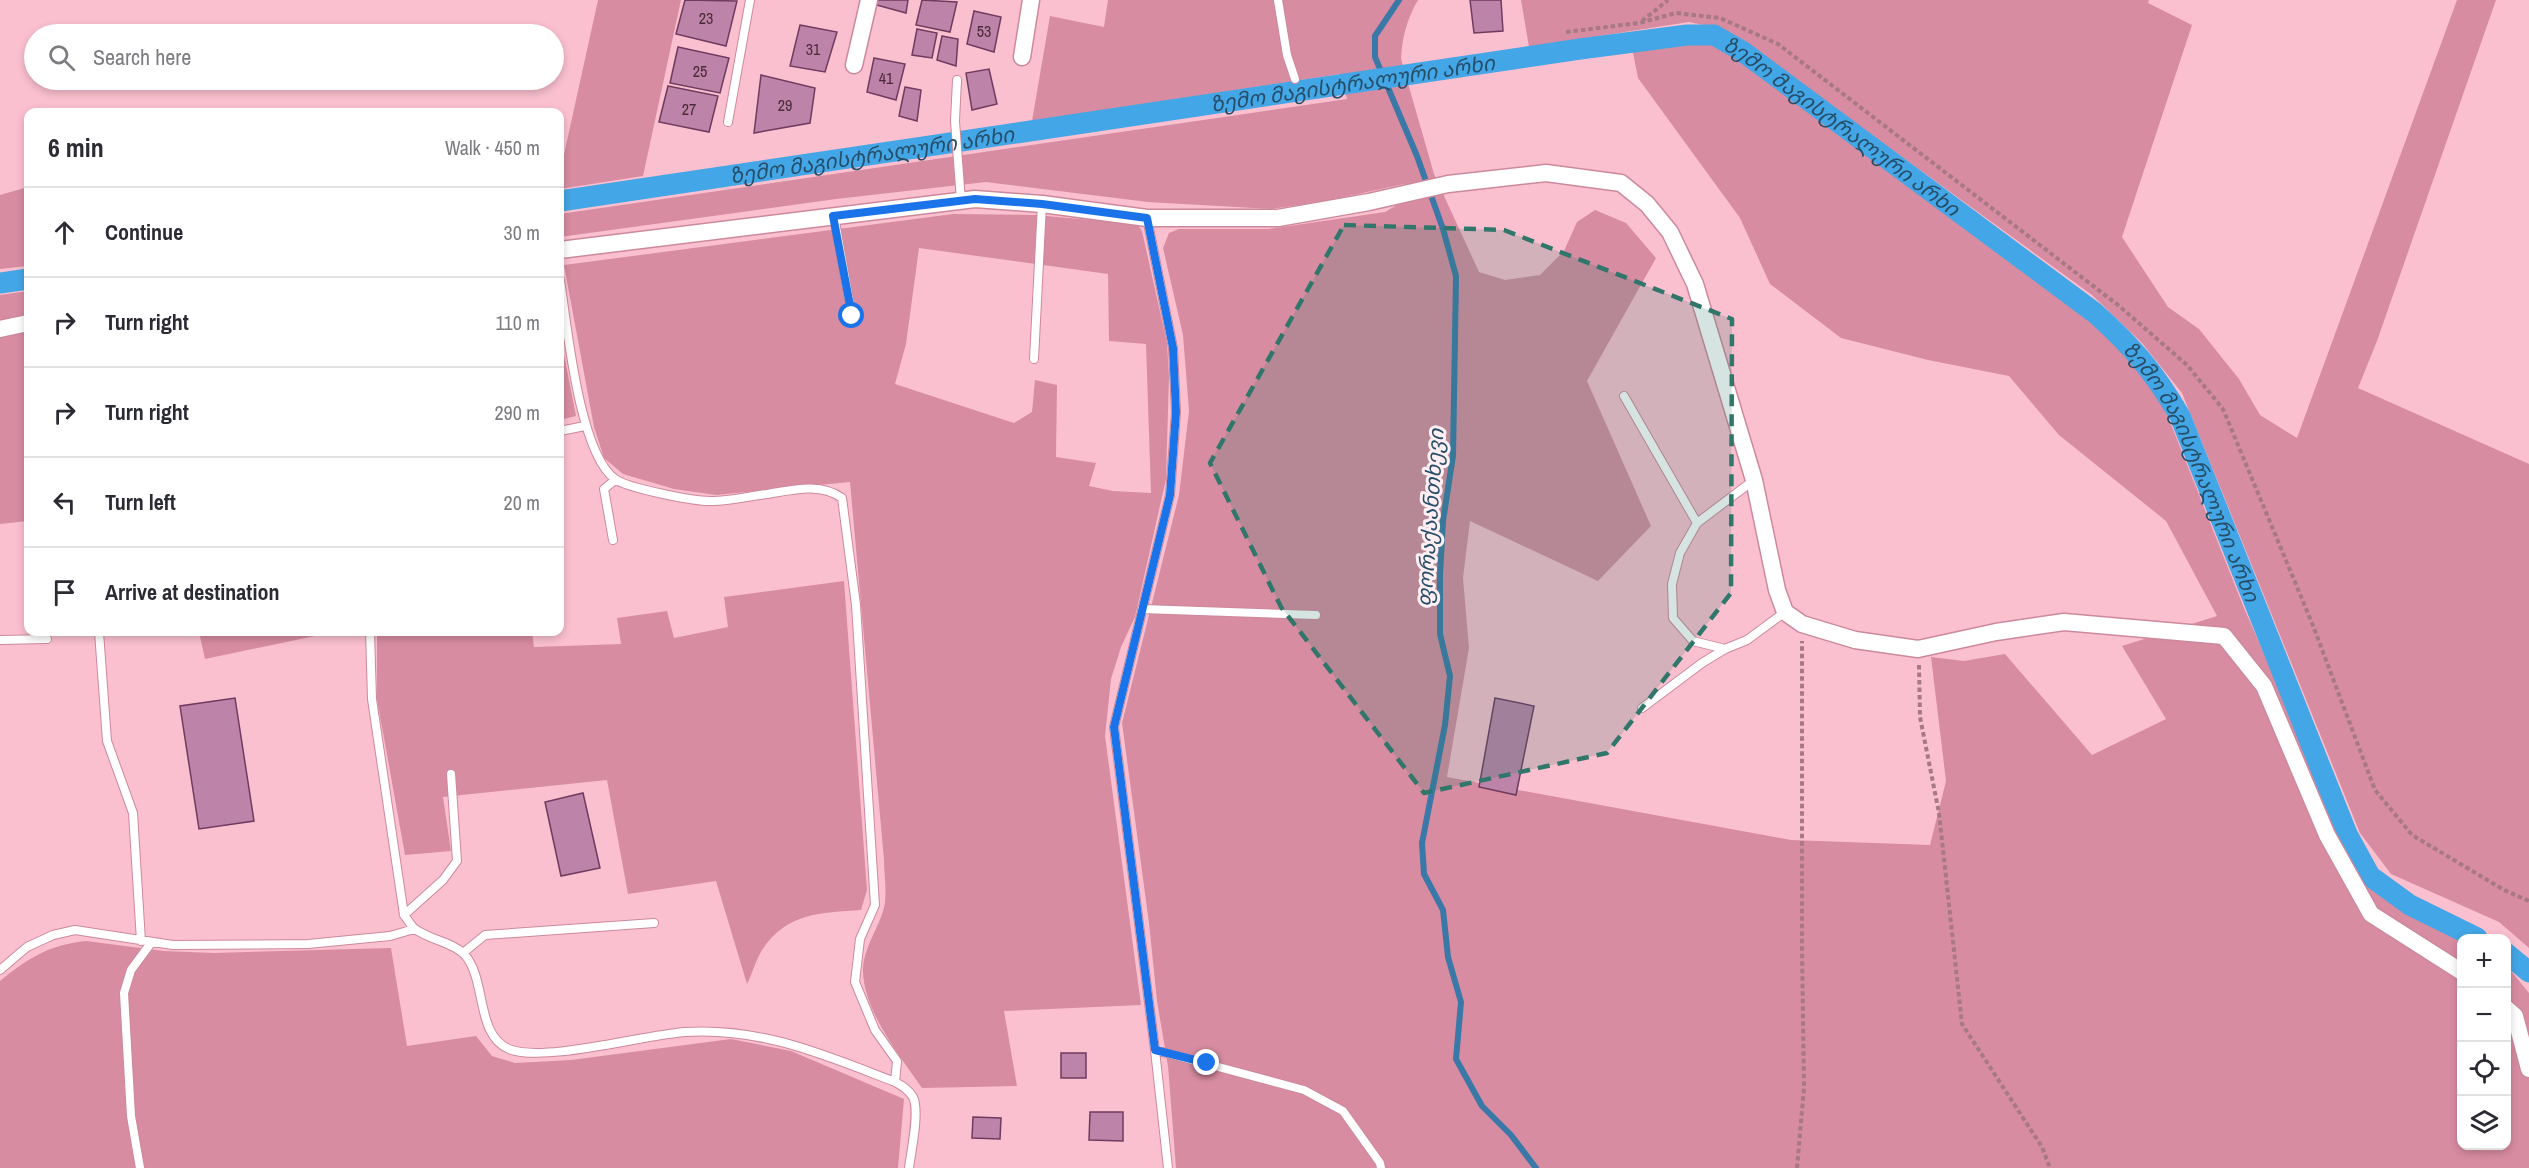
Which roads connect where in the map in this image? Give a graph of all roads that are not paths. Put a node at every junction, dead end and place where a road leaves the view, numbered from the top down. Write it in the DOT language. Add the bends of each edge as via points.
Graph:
graph roads {
  1 [pos="750,0"];
  2 [pos="868,0"];
  3 [pos="1031,0"];
  4 [pos="1278,0"];
  5 [pos="1022,57"];
  6 [pos="854,65"];
  7 [pos="1295,79"];
  8 [pos="957,80"];
  9 [pos="728,122"];
  10 [pos="960,193"];
  11 [pos="1042,204"];
  12 [pos="833,216"];
  13 [pos="1147,218"];
  14 [pos="564,250"];
  15 [pos="564,303"];
  16 [pos="852,316"];
  17 [pos="24,324"];
  18 [pos="0,329"];
  19 [pos="1034,359"];
  20 [pos="1624,396"];
  21 [pos="585,426"];
  22 [pos="564,430"];
  23 [pos="615,480"];
  24 [pos="1754,480"];
  25 [pos="1697,523"];
  26 [pos="614,540"];
  27 [pos="1142,609"];
  28 [pos="1785,612"];
  29 [pos="1316,615"];
  30 [pos="99,636"];
  31 [pos="370,636"];
  32 [pos="47,639"];
  33 [pos="0,640"];
  34 [pos="1725,649"];
  35 [pos="1642,708"];
  36 [pos="451,774"];
  37 [pos="404,915"];
  38 [pos="654,923"];
  39 [pos="414,929"];
  40 [pos="141,941"];
  41 [pos="151,943"];
  42 [pos="463,952"];
  43 [pos="2457,969"];
  44 [pos="0,970"];
  45 [pos="2511,1012"];
  46 [pos="1155,1050"];
  47 [pos="2529,1069"];
  48 [pos="895,1082"];
  49 [pos="140,1168"];
  50 [pos="909,1168"];
  51 [pos="1168,1168"];
  52 [pos="1381,1168"];
  1 -- 9 [label="lane"];
  2 -- 6 [label="street"];
  3 -- 5 [label="street"];
  4 -- 7 [label="lane"];
  8 -- 10 [label="lane" via="955,121"];
  10 -- 11 [label="street" via="975,199"];
  10 -- 12 [label="street"];
  11 -- 13 [label="street"];
  11 -- 19 [label="lane"];
  12 -- 14 [label="street"];
  12 -- 16 [label="lane"];
  13 -- 24 [label="street" via="1278,218 1448,184 1546,173 1621,183 1647,204 1670,232 1695,284"];
  13 -- 27 [label="lane" via="1173,348 1176,412 1170,495"];
  15 -- 21 [label="lane"];
  17 -- 18 [label="street"];
  20 -- 25 [label="lane"];
  21 -- 22 [label="lane"];
  21 -- 23 [label="lane" via="601,462"];
  23 -- 26 [label="lane" via="604,489"];
  23 -- 48 [label="lane" via="711,501 809,488 832,491 842,498 856,604 875,905 860,939 855,982 875,1030 897,1061"];
  24 -- 25 [label="lane"];
  24 -- 28 [label="street"];
  25 -- 34 [label="lane" via="1680,553 1672,584 1673,618 1693,641"];
  27 -- 29 [label="lane"];
  27 -- 46 [label="lane" via="1114,727"];
  28 -- 34 [label="lane" via="1747,640"];
  28 -- 43 [label="street" via="1802,624 1854,640 1918,649 2064,622 2224,636 2264,686 2327,835 2371,914"];
  30 -- 40 [label="lane" via="107,741 134,813"];
  31 -- 37 [label="lane" via="372,699"];
  32 -- 33 [label="lane"];
  34 -- 35 [label="lane"];
  36 -- 37 [label="lane" via="458,861"];
  37 -- 39 [label="lane"];
  38 -- 42 [label="lane" via="485,935"];
  39 -- 41 [label="lane" via="390,936 308,944"];
  39 -- 42 [label="lane"];
  40 -- 41 [label="lane"];
  40 -- 44 [label="lane" via="75,930 27,947"];
  41 -- 49 [label="lane" via="131,970 124,993 131,1116"];
  42 -- 48 [label="lane" via="473,966 491,1034 508,1049 534,1054 684,1032 733,1032 805,1047"];
  45 -- 47 [label="street"];
  46 -- 51 [label="lane"];
  46 -- 52 [label="lane" via="1304,1090 1343,1111"];
  48 -- 50 [label="lane" via="908,1089 915,1100"];
}
